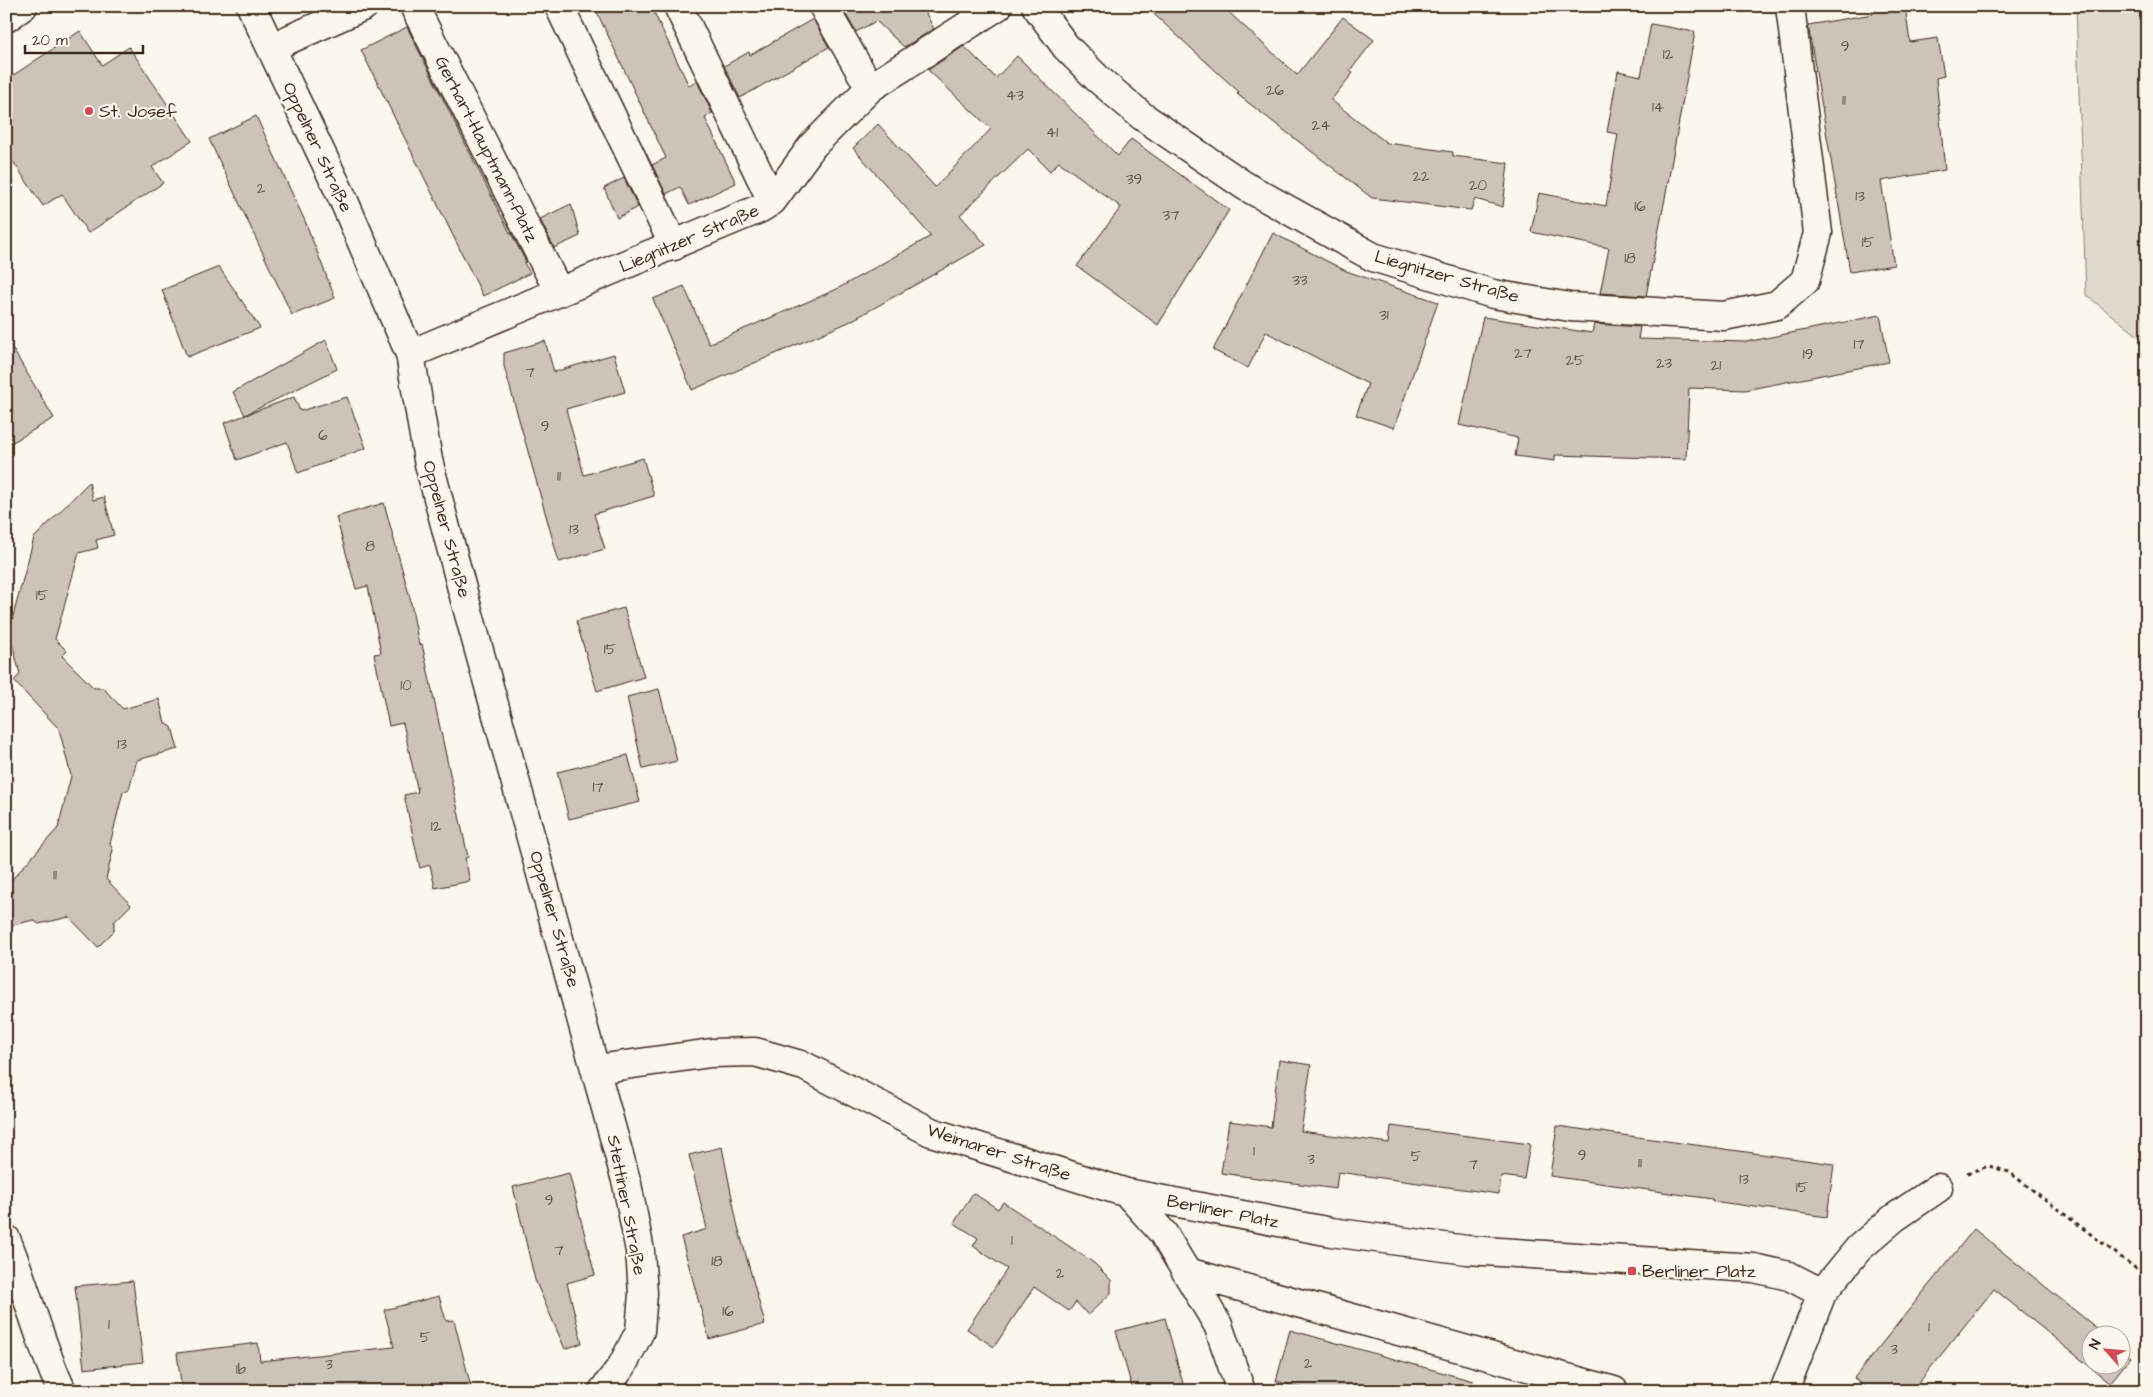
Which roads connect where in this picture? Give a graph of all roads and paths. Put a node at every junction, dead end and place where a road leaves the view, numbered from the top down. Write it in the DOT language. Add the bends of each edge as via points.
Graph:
graph roads {
  1 [pos="23,6"];
  2 [pos="251,6"];
  3 [pos="364,6"];
  4 [pos="414,6"];
  5 [pos="559,6"];
  6 [pos="678,6"];
  7 [pos="823,6"];
  8 [pos="998,6"];
  9 [pos="1036,6"];
  10 [pos="1790,6"];
  11 [pos="6,18"];
  12 [pos="272,47"];
  13 [pos="870,88"];
  14 [pos="772,201"];
  15 [pos="674,246"];
  16 [pos="559,292"];
  17 [pos="410,354"];
  18 [pos="597,1070"];
  19 [pos="1938,1188"];
  20 [pos="1127,1193"];
  21 [pos="6,1239"];
  22 [pos="1186,1272"];
  23 [pos="2147,1277"];
  24 [pos="1822,1293"];
  25 [pos="62,1391"];
  26 [pos="603,1391"];
  27 [pos="1240,1391"];
  28 [pos="1614,1391"];
  29 [pos="1784,1391"];
  1 -- 11 [label="street"];
  2 -- 12 [label="street, Oppelner Straße"];
  3 -- 12 [label="street"];
  4 -- 16 [label="street, Gerhart-Hauptmann-Platz"];
  5 -- 15 [label="street"];
  6 -- 14 [label="street"];
  7 -- 13 [label="street"];
  8 -- 13 [label="street, Liegnitzer Straße"];
  9 -- 10 [label="street, Liegnitzer Straße" via="1066,47 1142,116 1245,186 1373,257 1494,294 1570,307 1724,316 1777,305 1805,281 1818,233"];
  12 -- 17 [label="street, Oppelner Straße" via="344,201"];
  13 -- 14 [label="street, Liegnitzer Straße" via="813,145"];
  14 -- 15 [label="street, Liegnitzer Straße" via="759,210"];
  15 -- 16 [label="street, Liegnitzer Straße"];
  16 -- 17 [label="street, Liegnitzer Straße"];
  17 -- 18 [label="street, Oppelner Straße" via="430,469"];
  18 -- 20 [label="street, Weimarer Straße" via="711,1053 755,1052 804,1066 931,1132"];
  18 -- 26 [label="street, Stettiner Straße" via="627,1184 640,1251 644,1293 640,1331 622,1366"];
  19 -- 23 [label="path" via="1988,1166 2009,1172"];
  19 -- 24 [label="street" via="1894,1218 1859,1248"];
  20 -- 22 [label="street" via="1163,1233"];
  20 -- 24 [label="street, Berliner Platz" via="1331,1232 1467,1250 1754,1268 1789,1276"];
  21 -- 25 [label="street"];
  22 -- 27 [label="street" via="1218,1325"];
  22 -- 28 [label="street"];
  24 -- 29 [label="street"];
}
